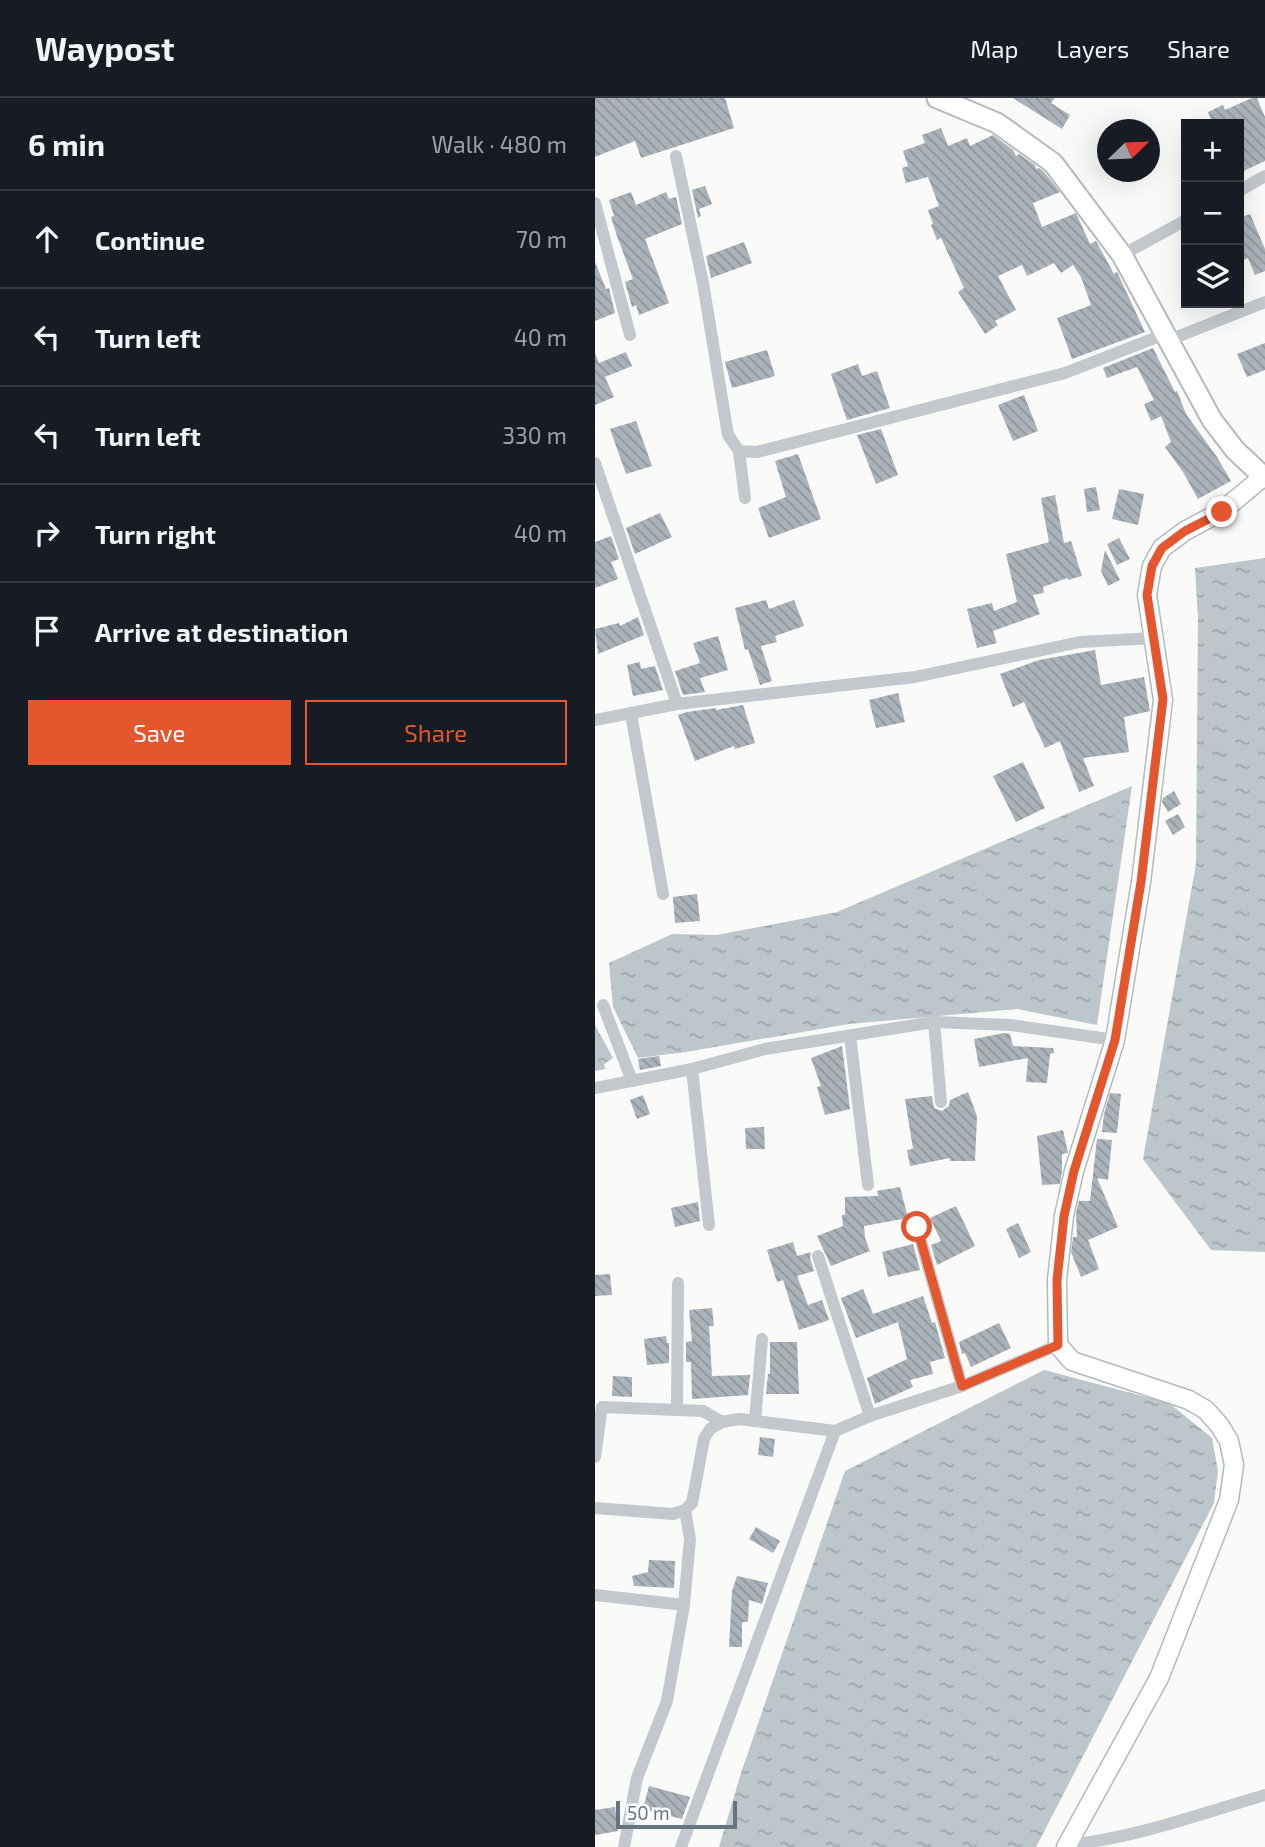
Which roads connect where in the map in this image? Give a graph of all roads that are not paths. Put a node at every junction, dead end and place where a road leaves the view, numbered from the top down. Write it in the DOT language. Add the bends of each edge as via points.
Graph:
graph roads {
  1 [pos="937,98"];
  2 [pos="676,156"];
  3 [pos="1265,176"];
  4 [pos="1244,188"];
  5 [pos="595,203"];
  6 [pos="1181,223"];
  7 [pos="1122,255"];
  8 [pos="1265,302"];
  9 [pos="630,335"];
  10 [pos="1167,337"];
  11 [pos="739,451"];
  12 [pos="595,463"];
  13 [pos="1264,477"];
  14 [pos="745,498"];
  15 [pos="1155,638"];
  16 [pos="677,704"];
  17 [pos="631,714"];
  18 [pos="595,720"];
  19 [pos="663,894"];
  20 [pos="603,1005"];
  21 [pos="935,1022"];
  22 [pos="850,1036"];
  23 [pos="1115,1040"];
  24 [pos="692,1069"];
  25 [pos="632,1082"];
  26 [pos="595,1088"];
  27 [pos="941,1102"];
  28 [pos="868,1185"];
  29 [pos="709,1225"];
  30 [pos="917,1227"];
  31 [pos="818,1256"];
  32 [pos="678,1283"];
  33 [pos="762,1339"];
  34 [pos="1058,1345"];
  35 [pos="962,1386"];
  36 [pos="677,1410"];
  37 [pos="870,1416"];
  38 [pos="755,1421"];
  39 [pos="722,1422"];
  40 [pos="835,1431"];
  41 [pos="595,1457"];
  42 [pos="595,1508"];
  43 [pos="685,1510"];
  44 [pos="595,1595"];
  45 [pos="684,1605"];
  46 [pos="1265,1795"];
  47 [pos="1067,1846"];
  48 [pos="624,1847"];
  49 [pos="681,1847"];
  1 -- 7 [label="main road" via="997,123 1053,163"];
  2 -- 11 [label="street" via="728,435"];
  3 -- 4 [label="street"];
  5 -- 9 [label="street"];
  6 -- 7 [label="street"];
  7 -- 10 [label="main road"];
  8 -- 10 [label="street"];
  10 -- 11 [label="street" via="1065,373 757,452"];
  10 -- 13 [label="main road" via="1212,420"];
  11 -- 14 [label="street"];
  12 -- 16 [label="street"];
  13 -- 15 [label="street" via="1222,512 1162,548 1152,566 1147,595"];
  15 -- 16 [label="street" via="1080,642 915,677"];
  15 -- 23 [label="street" via="1163,699 1141,882"];
  16 -- 17 [label="street"];
  17 -- 18 [label="street"];
  17 -- 19 [label="street"];
  20 -- 25 [label="street"];
  21 -- 22 [label="street"];
  21 -- 23 [label="street" via="1011,1025"];
  21 -- 27 [label="street"];
  22 -- 24 [label="street" via="765,1049"];
  22 -- 28 [label="street"];
  23 -- 34 [label="street" via="1064,1216 1057,1280"];
  24 -- 25 [label="street"];
  24 -- 29 [label="street"];
  25 -- 26 [label="street"];
  30 -- 35 [label="street"];
  31 -- 37 [label="street"];
  32 -- 36 [label="street"];
  33 -- 38 [label="street"];
  34 -- 35 [label="street"];
  34 -- 47 [label="street" via="1072,1362 1189,1400 1206,1410 1229,1441 1234,1465 1229,1500 1159,1678"];
  35 -- 37 [label="street"];
  36 -- 39 [label="street" via="703,1411"];
  36 -- 41 [label="street" via="602,1407"];
  37 -- 40 [label="street"];
  38 -- 39 [label="street"];
  38 -- 40 [label="street"];
  39 -- 43 [label="street" via="704,1439 692,1503"];
  40 -- 49 [label="street"];
  42 -- 43 [label="street" via="673,1514"];
  43 -- 45 [label="street" via="690,1539"];
  44 -- 45 [label="street"];
  45 -- 48 [label="street" via="667,1701 637,1779"];
  46 -- 47 [label="street" via="1142,1831"];
}
